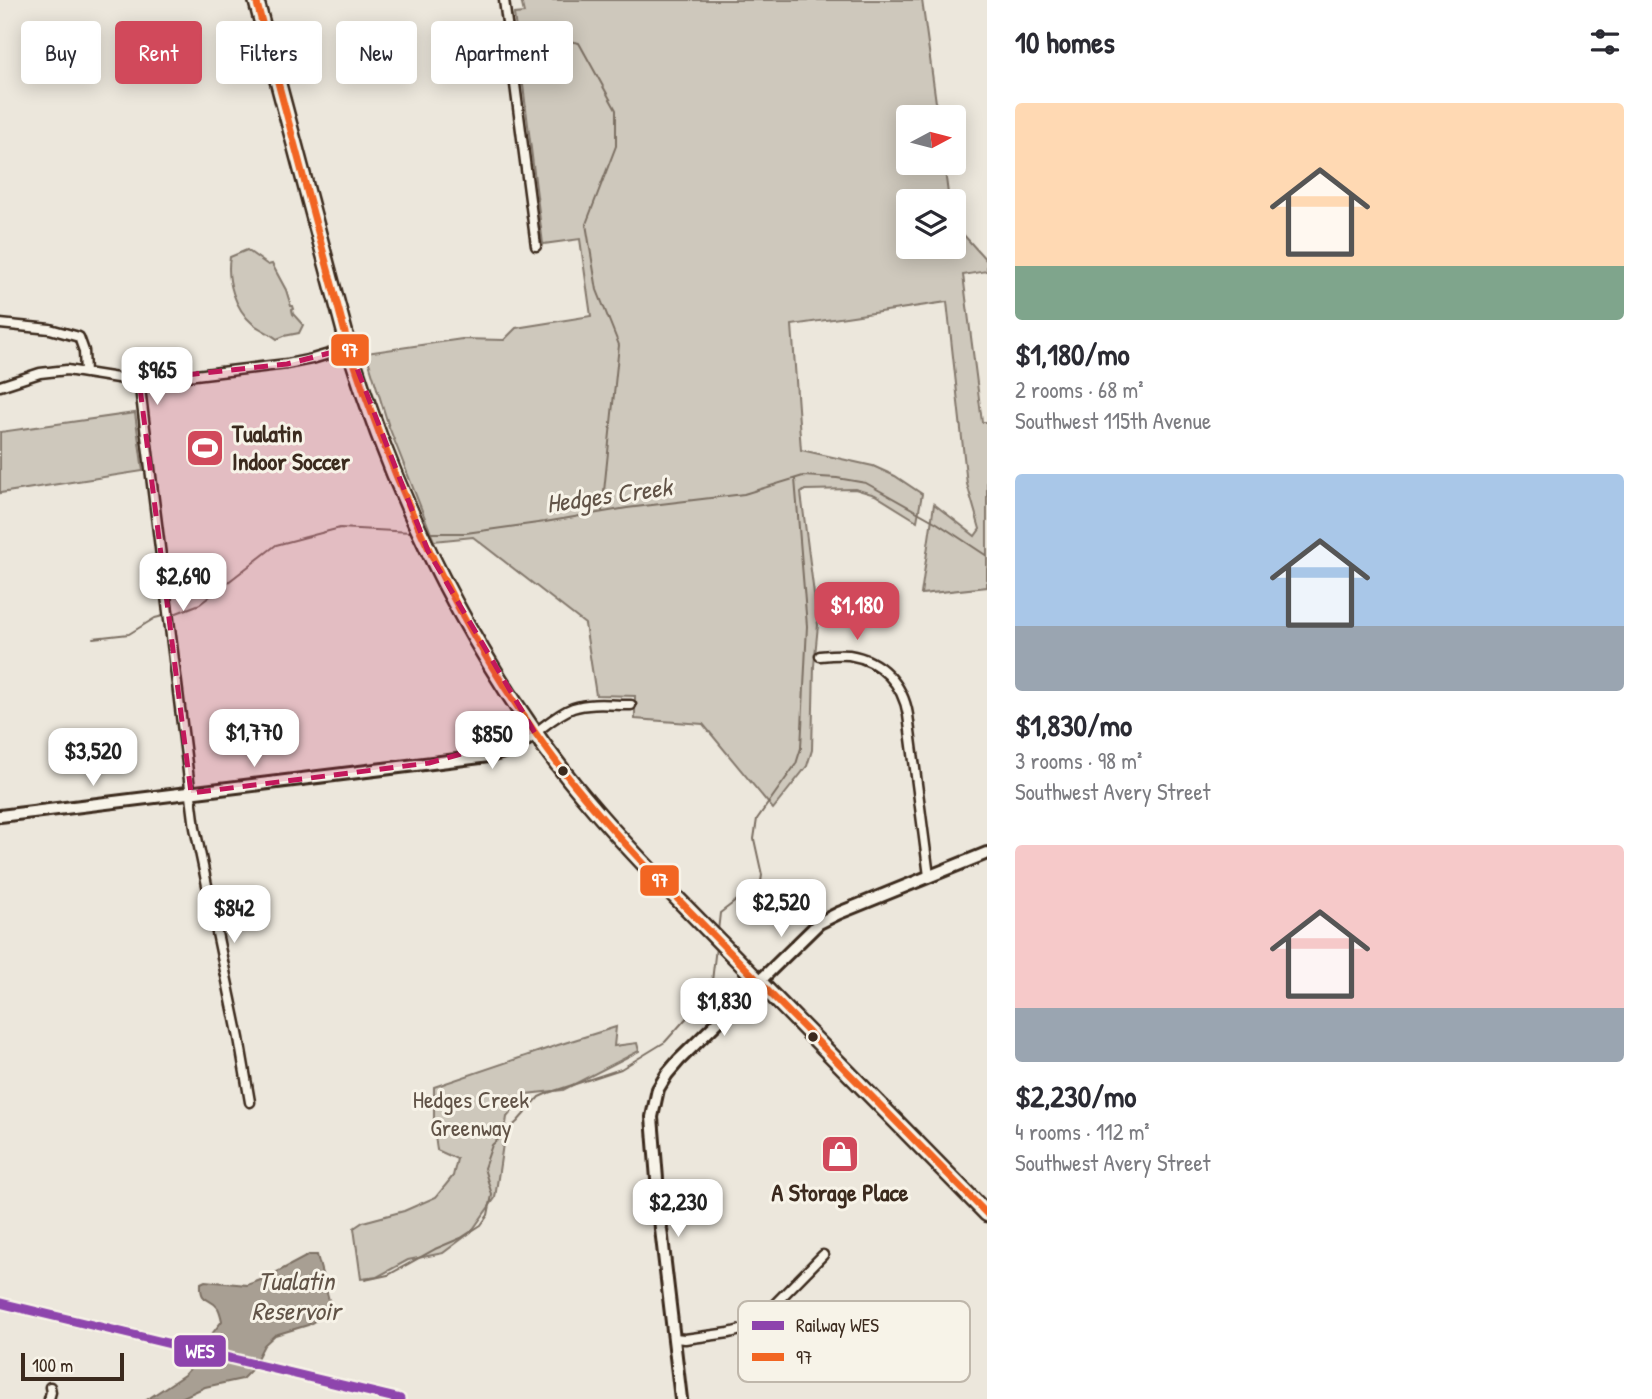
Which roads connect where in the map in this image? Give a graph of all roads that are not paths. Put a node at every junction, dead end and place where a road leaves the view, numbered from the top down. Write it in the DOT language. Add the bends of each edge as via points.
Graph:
graph roads {
  1 [pos="256,0"];
  2 [pos="504,0"];
  3 [pos="536,246"];
  4 [pos="0,324"];
  5 [pos="349,348"];
  6 [pos="85,373"];
  7 [pos="139,380"];
  8 [pos="0,386"];
  9 [pos="820,656"];
  10 [pos="631,705"];
  11 [pos="535,733"];
  12 [pos="191,793"];
  13 [pos="0,816"];
  14 [pos="987,853"];
  15 [pos="929,876"];
  16 [pos="759,982"];
  17 [pos="250,1102"];
  18 [pos="987,1214"];
  19 [pos="823,1255"];
  20 [pos="778,1301"];
  21 [pos="738,1332"];
  22 [pos="674,1338"];
  23 [pos="50,1387"];
  24 [pos="49,1399"];
  25 [pos="681,1399"];
  1 -- 5 [label="highway"];
  2 -- 3 [label="street"];
  4 -- 6 [label="street" via="79,337"];
  5 -- 7 [label="street" via="287,364"];
  5 -- 11 [label="highway" via="387,458 428,551 468,628"];
  6 -- 7 [label="street"];
  6 -- 8 [label="street" via="40,373"];
  7 -- 12 [label="street"];
  9 -- 15 [label="street" via="862,658 883,670 899,688 907,706"];
  10 -- 11 [label="street" via="577,706"];
  11 -- 12 [label="street" via="524,744 478,757"];
  11 -- 16 [label="highway" via="614,831"];
  12 -- 13 [label="street"];
  12 -- 17 [label="street"];
  14 -- 15 [label="street"];
  15 -- 16 [label="street" via="826,919"];
  16 -- 18 [label="highway"];
  16 -- 22 [label="street" via="673,1067 656,1097 653,1143"];
  19 -- 20 [label="street"];
  21 -- 22 [label="street"];
  22 -- 25 [label="street"];
  23 -- 24 [label="street"];
}
